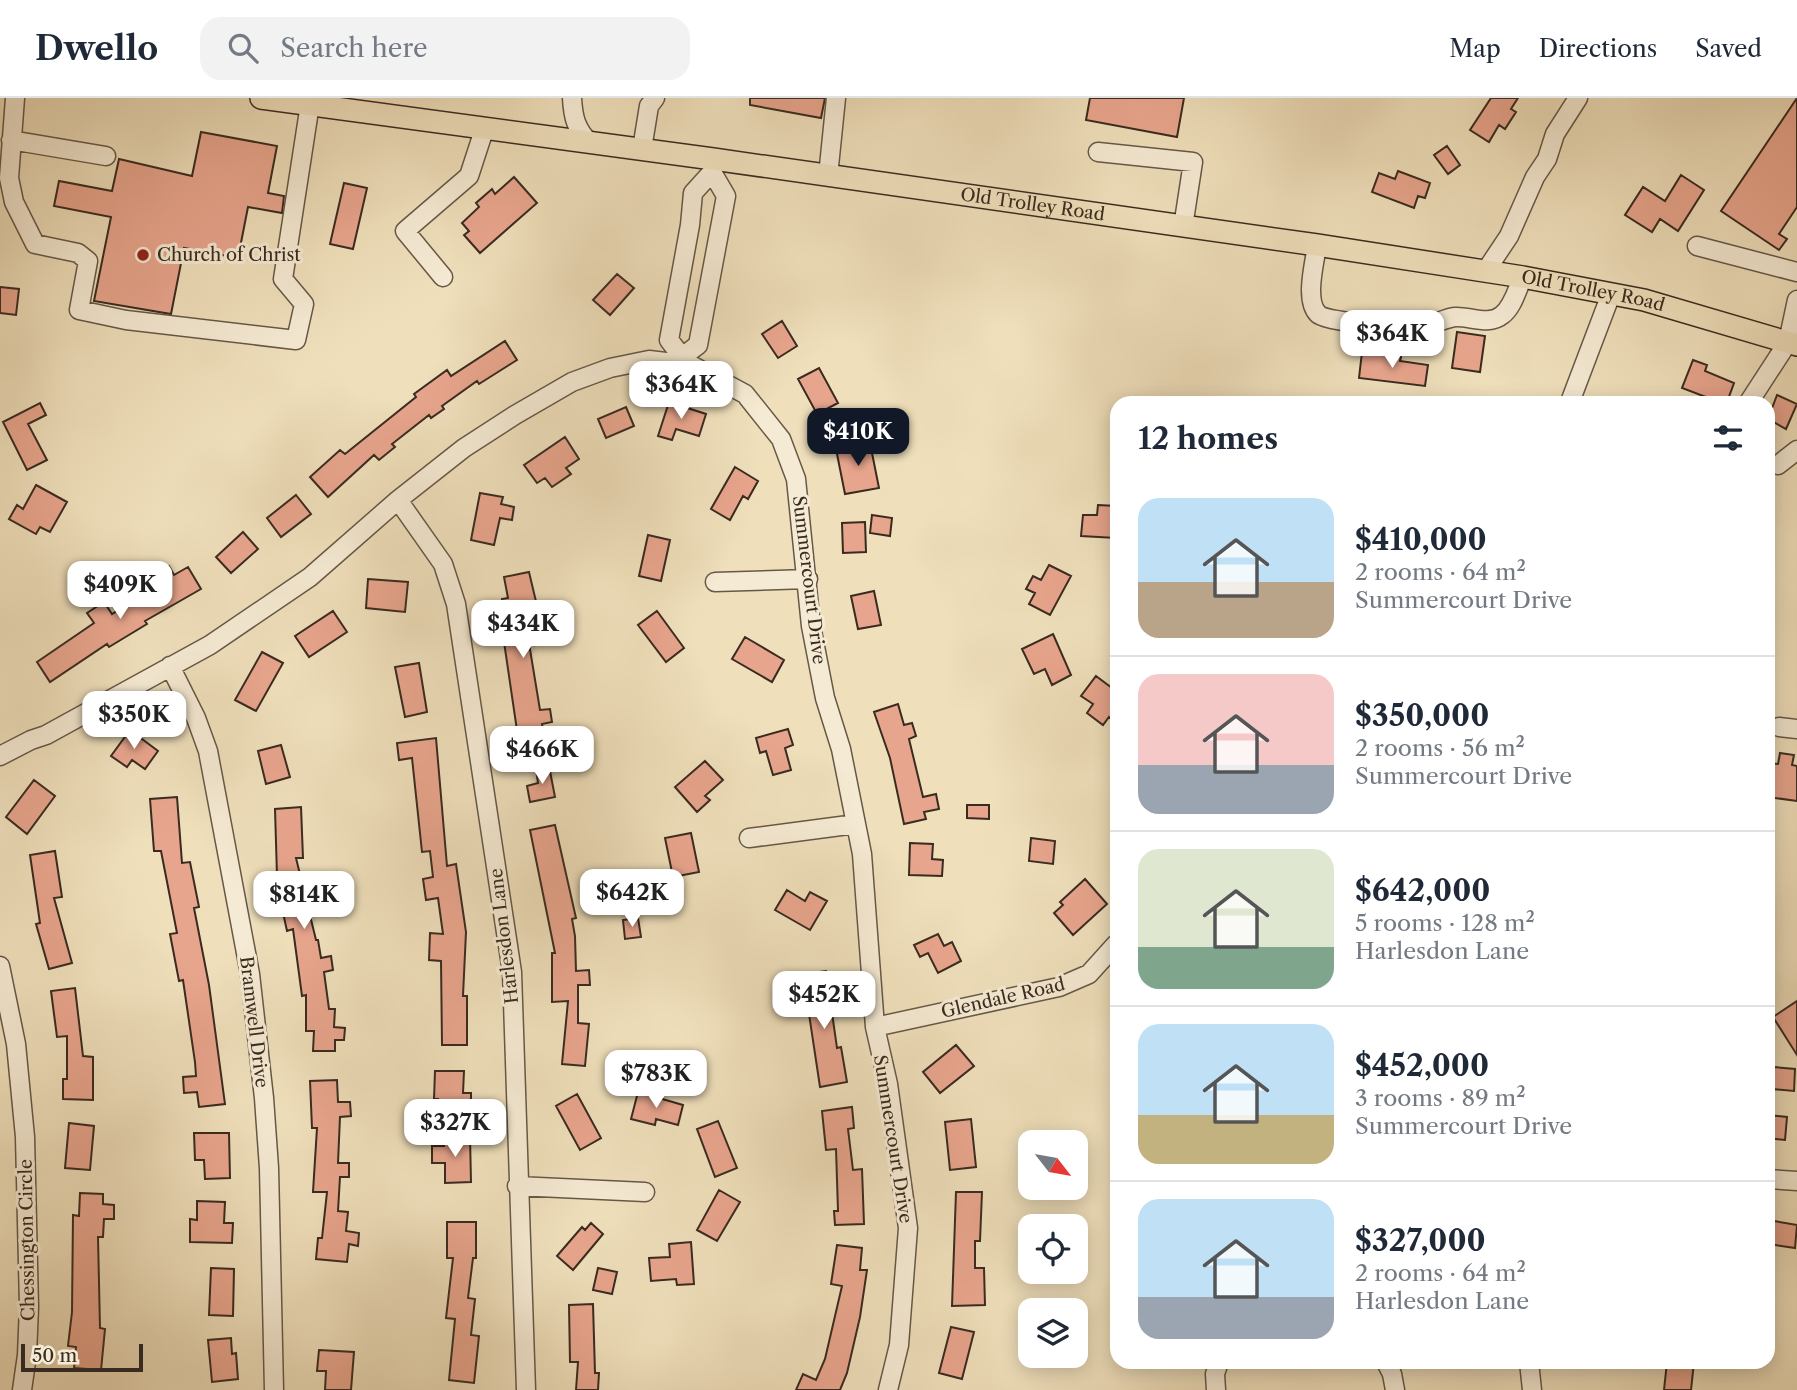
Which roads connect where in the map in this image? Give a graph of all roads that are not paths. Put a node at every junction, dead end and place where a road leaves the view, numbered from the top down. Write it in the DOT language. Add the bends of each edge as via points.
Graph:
graph roads {
  1 [pos="15,98"];
  2 [pos="261,98"];
  3 [pos="572,98"];
  4 [pos="655,98"];
  5 [pos="836,98"];
  6 [pos="1578,98"];
  7 [pos="342,103"];
  8 [pos="310,104"];
  9 [pos="484,130"];
  10 [pos="11,140"];
  11 [pos="589,142"];
  12 [pos="642,149"];
  13 [pos="1098,152"];
  14 [pos="106,156"];
  15 [pos="712,165"];
  16 [pos="828,176"];
  17 [pos="7,205"];
  18 [pos="1183,227"];
  19 [pos="1317,245"];
  20 [pos="1697,246"];
  21 [pos="1485,272"];
  22 [pos="1797,272"];
  23 [pos="443,277"];
  24 [pos="1523,277"];
  25 [pos="1611,294"];
  26 [pos="1797,300"];
  27 [pos="1792,344"];
  28 [pos="681,360"];
  29 [pos="1572,396"];
  30 [pos="1753,396"];
  31 [pos="1797,450"];
  32 [pos="1778,466"];
  33 [pos="398,500"];
  34 [pos="808,579"];
  35 [pos="715,582"];
  36 [pos="170,666"];
  37 [pos="0,756"];
  38 [pos="856,824"];
  39 [pos="750,838"];
  40 [pos="1110,951"];
  41 [pos="1,978"];
  42 [pos="875,1027"];
  43 [pos="1775,1179"];
  44 [pos="1797,1181"];
  45 [pos="517,1186"];
  46 [pos="645,1192"];
  47 [pos="1217,1369"];
  48 [pos="1390,1369"];
  49 [pos="1530,1369"];
  50 [pos="22,1390"];
  51 [pos="274,1390"];
  52 [pos="526,1390"];
  53 [pos="888,1390"];
  54 [pos="1216,1390"];
  55 [pos="1395,1390"];
  56 [pos="1532,1390"];
  1 -- 10 [label="street"];
  2 -- 8 [label="main road, Old Trolley Road"];
  3 -- 11 [label="street" via="575,123"];
  4 -- 12 [label="street" via="649,106"];
  5 -- 16 [label="street"];
  6 -- 21 [label="street" via="1555,134 1509,236"];
  7 -- 8 [label="main road, Old Trolley Road"];
  7 -- 9 [label="main road, Old Trolley Road"];
  8 -- 17 [label="street" via="284,279 304,304 296,340 79,310 88,261 78,253 35,244"];
  9 -- 11 [label="main road, Old Trolley Road"];
  9 -- 23 [label="street" via="469,176 405,231"];
  10 -- 14 [label="street"];
  10 -- 17 [label="street"];
  11 -- 12 [label="main road, Old Trolley Road"];
  12 -- 15 [label="main road, Old Trolley Road"];
  13 -- 18 [label="street" via="1193,162"];
  15 -- 16 [label="main road, Old Trolley Road"];
  15 -- 28 [label="street" via="692,193 669,340"];
  15 -- 28 [label="street" via="726,195 698,345"];
  16 -- 18 [label="main road, Old Trolley Road"];
  18 -- 19 [label="main road, Old Trolley Road"];
  19 -- 21 [label="main road, Old Trolley Road"];
  19 -- 24 [label="street" via="1312,303 1316,313 1339,321 1422,327 1455,317 1484,321 1501,316"];
  20 -- 22 [label="street"];
  21 -- 24 [label="main road, Old Trolley Road"];
  24 -- 25 [label="main road, Old Trolley Road"];
  25 -- 27 [label="main road, Old Trolley Road"];
  25 -- 29 [label="street"];
  26 -- 27 [label="street"];
  27 -- 30 [label="street"];
  28 -- 33 [label="street, Summercourt Drive" via="649,360 572,382 464,448"];
  28 -- 34 [label="street, Summercourt Drive" via="745,394 782,439 796,479"];
  31 -- 32 [label="street"];
  33 -- 36 [label="street, Summercourt Drive" via="310,577 210,645"];
  33 -- 45 [label="street, Harlesdon Lane" via="443,564 456,604 512,972"];
  34 -- 35 [label="street"];
  34 -- 38 [label="street, Summercourt Drive" via="811,626"];
  36 -- 37 [label="street, Summercourt Drive"];
  36 -- 51 [label="street, Bramwell Drive" via="208,751 250,974 268,1146"];
  38 -- 39 [label="street"];
  38 -- 42 [label="street, Summercourt Drive"];
  40 -- 42 [label="street, Glendale Road" via="1089,974 1059,987"];
  41 -- 50 [label="street, Chessington Circle" via="16,1044 25,1137 29,1307"];
  42 -- 53 [label="street, Summercourt Drive" via="888,1084 908,1228 898,1345"];
  43 -- 44 [label="street"];
  45 -- 46 [label="street"];
  45 -- 52 [label="street, Harlesdon Lane"];
  47 -- 54 [label="street"];
  48 -- 55 [label="street"];
  49 -- 56 [label="street"];
}
